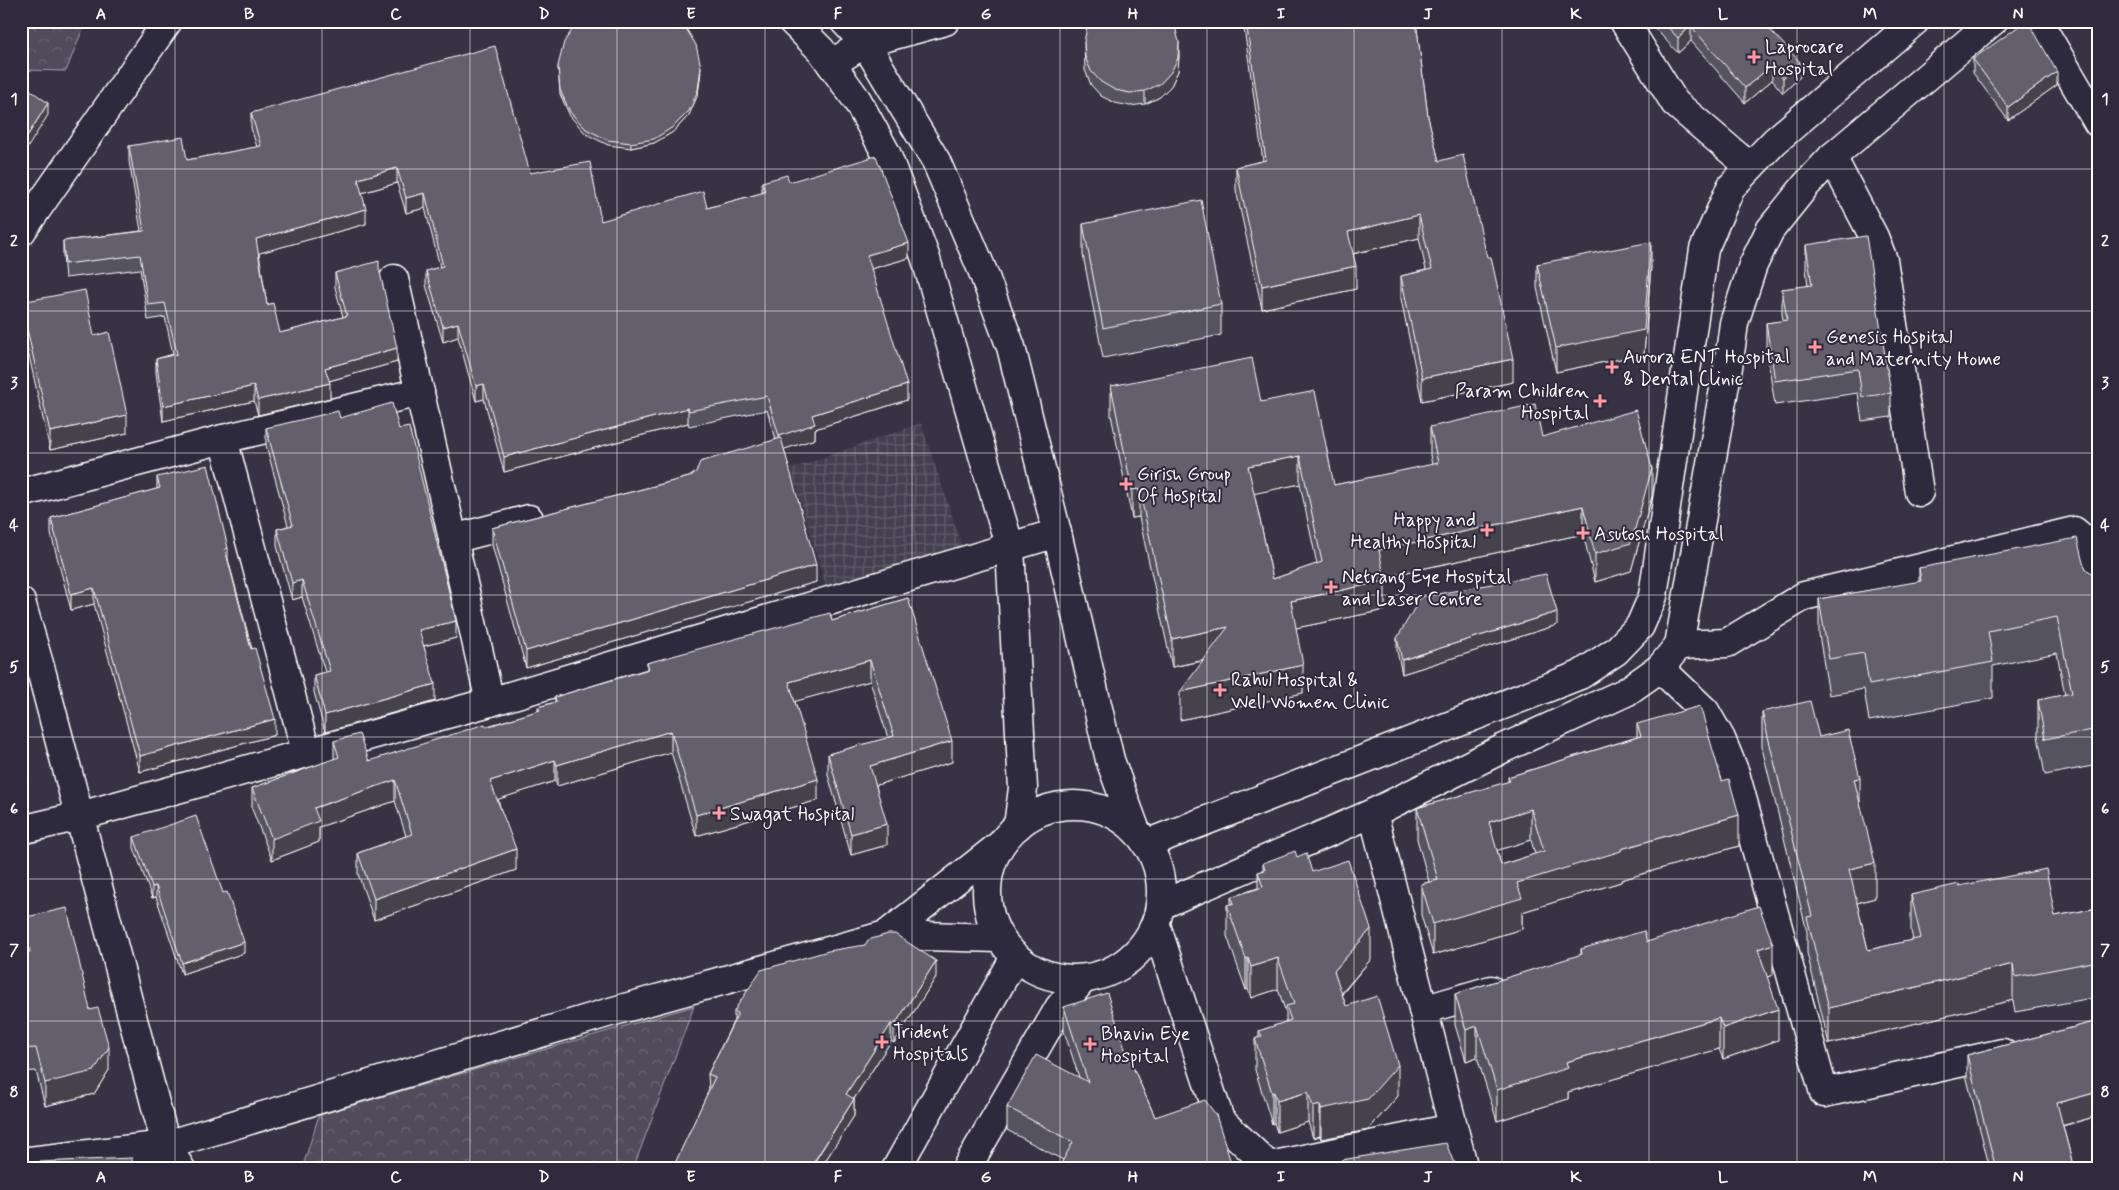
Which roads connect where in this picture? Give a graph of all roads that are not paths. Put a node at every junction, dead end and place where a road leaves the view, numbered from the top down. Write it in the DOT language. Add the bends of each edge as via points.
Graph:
graph roads {
  1 [pos="168,21"];
  2 [pos="792,21"];
  3 [pos="844,21"];
  4 [pos="945,21"];
  5 [pos="1624,21"];
  6 [pos="1915,21"];
  7 [pos="1993,21"];
  8 [pos="2038,21"];
  9 [pos="866,43"];
  10 [pos="831,64"];
  11 [pos="2096,113"];
  12 [pos="1832,157"];
  13 [pos="1750,166"];
  14 [pos="21,232"];
  15 [pos="394,279"];
  16 [pos="420,392"];
  17 [pos="223,439"];
  18 [pos="1919,492"];
  19 [pos="21,493"];
  20 [pos="550,514"];
  21 [pos="1058,533"];
  22 [pos="453,539"];
  23 [pos="1010,548"];
  24 [pos="2098,595"];
  25 [pos="21,602"];
  26 [pos="1679,645"];
  27 [pos="1660,668"];
  28 [pos="490,702"];
  29 [pos="306,752"];
  30 [pos="1373,813"];
  31 [pos="80,816"];
  32 [pos="21,830"];
  33 [pos="1010,834"];
  34 [pos="1141,837"];
  35 [pos="1158,915"];
  36 [pos="886,936"];
  37 [pos="1007,947"];
  38 [pos="1083,979"];
  39 [pos="1516,983"];
  40 [pos="1423,1010"];
  41 [pos="2031,1045"];
  42 [pos="1453,1128"];
  43 [pos="166,1144"];
  44 [pos="21,1162"];
  45 [pos="1271,1167"];
  46 [pos="181,1169"];
  47 [pos="896,1169"];
  48 [pos="966,1169"];
  49 [pos="1464,1169"];
  1 -- 14 [label="street"];
  2 -- 10 [label="street"];
  3 -- 9 [label="street"];
  4 -- 9 [label="street"];
  5 -- 13 [label="street" via="1675,104"];
  6 -- 13 [label="street"];
  7 -- 12 [label="street"];
  8 -- 11 [label="street"];
  9 -- 10 [label="street"];
  9 -- 21 [label="street" via="936,161 983,272 1011,347"];
  10 -- 23 [label="street" via="857,100 886,153 925,256"];
  12 -- 18 [label="street" via="1874,236 1883,260"];
  12 -- 26 [label="street" via="1770,230 1753,265 1734,322"];
  13 -- 34 [label="street" via="1731,187 1704,249 1653,596 1640,626 1616,651 1580,675"];
  15 -- 16 [label="street"];
  16 -- 17 [label="street"];
  16 -- 22 [label="street"];
  17 -- 19 [label="street"];
  17 -- 29 [label="street"];
  20 -- 22 [label="street"];
  21 -- 23 [label="street"];
  21 -- 34 [label="street" via="1110,760"];
  22 -- 28 [label="street"];
  23 -- 28 [label="street"];
  23 -- 33 [label="street" via="1023,788"];
  24 -- 26 [label="street" via="2086,541 2074,531 1804,596 1727,643"];
  25 -- 31 [label="street"];
  26 -- 27 [label="street"];
  27 -- 30 [label="street" via="1626,692"];
  27 -- 41 [label="street" via="1705,711 1735,773 1824,1093"];
  28 -- 29 [label="street"];
  29 -- 31 [label="street"];
  30 -- 35 [label="street"];
  30 -- 40 [label="street"];
  31 -- 32 [label="street"];
  31 -- 43 [label="street"];
  33 -- 34 [label="street" via="1036,814 1056,807 1078,805 1112,814"];
  33 -- 36 [label="street"];
  33 -- 37 [label="street" via="991,866 987,890 990,914"];
  34 -- 35 [label="street" via="1152,852 1161,878"];
  35 -- 38 [label="street" via="1144,946 1127,962 1106,974"];
  35 -- 45 [label="street" via="1220,1120"];
  36 -- 37 [label="street"];
  36 -- 43 [label="street" via="614,1011"];
  37 -- 38 [label="street" via="1035,971 1059,978"];
  37 -- 47 [label="street"];
  38 -- 48 [label="street" via="1059,1008"];
  39 -- 40 [label="street"];
  40 -- 42 [label="street"];
  42 -- 45 [label="street"];
  42 -- 49 [label="street"];
  43 -- 44 [label="street"];
  43 -- 46 [label="street"];
}
